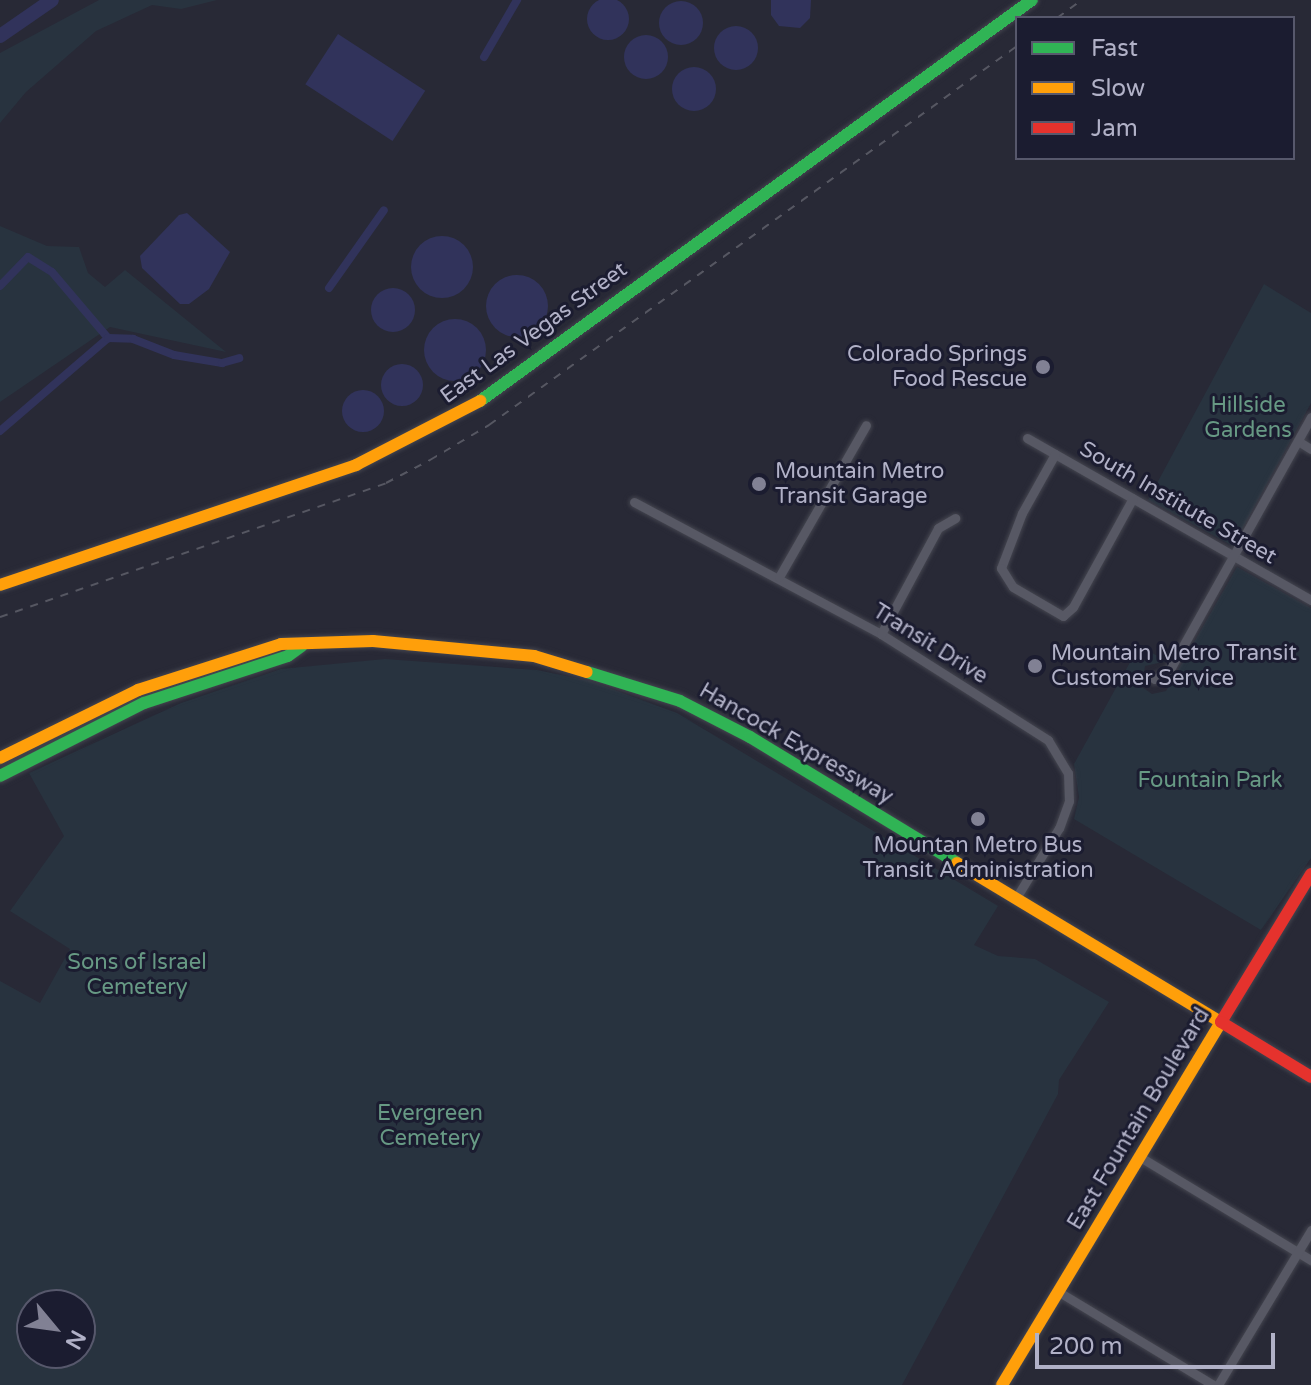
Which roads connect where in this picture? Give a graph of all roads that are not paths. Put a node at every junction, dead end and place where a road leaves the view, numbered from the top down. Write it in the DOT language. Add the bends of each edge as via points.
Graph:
graph roads {
  1 [pos="1032,0"];
  2 [pos="1311,417"];
  3 [pos="866,425"];
  4 [pos="1027,438"];
  5 [pos="1298,441"];
  6 [pos="1311,449"];
  7 [pos="1055,454"];
  8 [pos="1133,498"];
  9 [pos="634,502"];
  10 [pos="955,518"];
  11 [pos="1234,555"];
  12 [pos="779,577"];
  13 [pos="0,585"];
  14 [pos="1311,600"];
  15 [pos="881,634"];
  16 [pos="302,646"];
  17 [pos="1154,679"];
  18 [pos="0,758"];
  19 [pos="0,776"];
  20 [pos="1311,874"];
  21 [pos="1307,889"];
  22 [pos="1016,898"];
  23 [pos="1221,1022"];
  24 [pos="1311,1077"];
  25 [pos="1140,1157"];
  26 [pos="1311,1230"];
  27 [pos="1297,1252"];
  28 [pos="1311,1260"];
  29 [pos="1059,1292"];
  30 [pos="1002,1385"];
  31 [pos="1215,1385"];
  1 -- 13 [label="main road, East Las Vegas Street" via="470,408 356,465"];
  2 -- 5 [label="street"];
  3 -- 12 [label="street"];
  4 -- 7 [label="street, South Institute Street"];
  5 -- 6 [label="street"];
  5 -- 11 [label="street"];
  7 -- 8 [label="street, South Institute Street"];
  7 -- 8 [label="street" via="1022,513 1001,568 1013,587 1050,609 1063,616 1073,607"];
  8 -- 11 [label="street, South Institute Street"];
  9 -- 12 [label="street, Transit Drive"];
  10 -- 15 [label="street" via="938,528"];
  11 -- 14 [label="street, South Institute Street"];
  11 -- 17 [label="street" via="1169,671"];
  12 -- 15 [label="street, Transit Drive"];
  15 -- 22 [label="street, Transit Drive" via="1037,731 1063,760 1070,786 1065,815"];
  16 -- 18 [label="main road, Hancock Expressway" via="261,648 138,690"];
  16 -- 19 [label="main road, Hancock Expressway" via="288,656 144,703"];
  16 -- 22 [label="main road, Hancock Expressway" via="373,641 457,645 534,656 614,677 680,701 750,737"];
  20 -- 21 [label="main road, East Fountain Boulevard"];
  21 -- 23 [label="main road, East Fountain Boulevard"];
  22 -- 23 [label="main road, Hancock Expressway"];
  23 -- 24 [label="main road, Hancock Expressway"];
  23 -- 25 [label="main road, East Fountain Boulevard"];
  25 -- 27 [label="street"];
  25 -- 29 [label="main road, East Fountain Boulevard"];
  26 -- 27 [label="street"];
  27 -- 28 [label="street"];
  27 -- 31 [label="street"];
  29 -- 30 [label="main road, East Fountain Boulevard"];
  29 -- 31 [label="street"];
}
